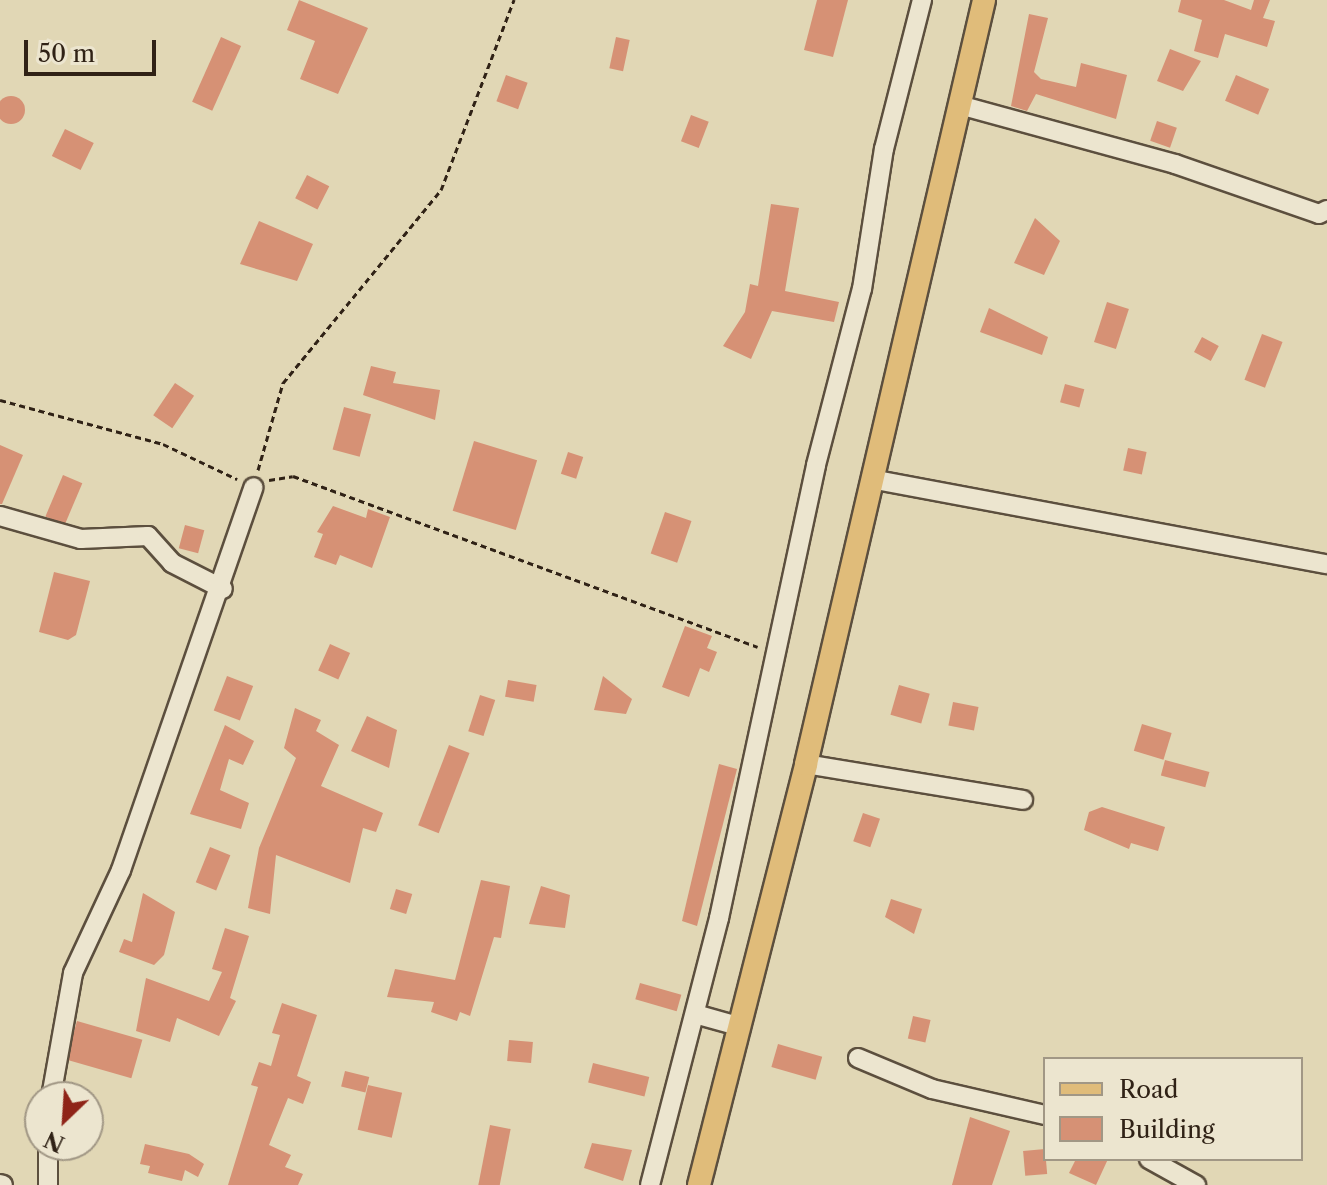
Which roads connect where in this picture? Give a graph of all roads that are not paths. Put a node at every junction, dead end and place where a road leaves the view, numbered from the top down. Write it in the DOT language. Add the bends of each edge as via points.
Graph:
graph roads {
  1 [pos="922,0"];
  2 [pos="984,0"];
  3 [pos="963,106"];
  4 [pos="1327,210"];
  5 [pos="871,479"];
  6 [pos="254,487"];
  7 [pos="0,516"];
  8 [pos="1327,564"];
  9 [pos="223,589"];
  10 [pos="806,764"];
  11 [pos="1023,800"];
  12 [pos="695,1014"];
  13 [pos="738,1026"];
  14 [pos="858,1058"];
  15 [pos="54,1081"];
  16 [pos="1043,1115"];
  17 [pos="48,1161"];
  18 [pos="1153,1161"];
  19 [pos="48,1185"];
  20 [pos="650,1185"];
  21 [pos="699,1185"];
  22 [pos="1196,1185"];
  1 -- 12 [label="street"];
  2 -- 3 [label="main road"];
  3 -- 4 [label="street" via="1102,142 1319,214"];
  3 -- 5 [label="main road"];
  5 -- 8 [label="street"];
  5 -- 10 [label="main road"];
  6 -- 9 [label="street"];
  7 -- 9 [label="street" via="81,539 148,536 172,563"];
  9 -- 15 [label="street" via="121,870 73,973"];
  10 -- 11 [label="street"];
  10 -- 13 [label="main road"];
  12 -- 13 [label="street"];
  12 -- 20 [label="street"];
  13 -- 21 [label="main road"];
  14 -- 16 [label="street" via="932,1089"];
  17 -- 19 [label="street"];
  18 -- 22 [label="street"];
}
